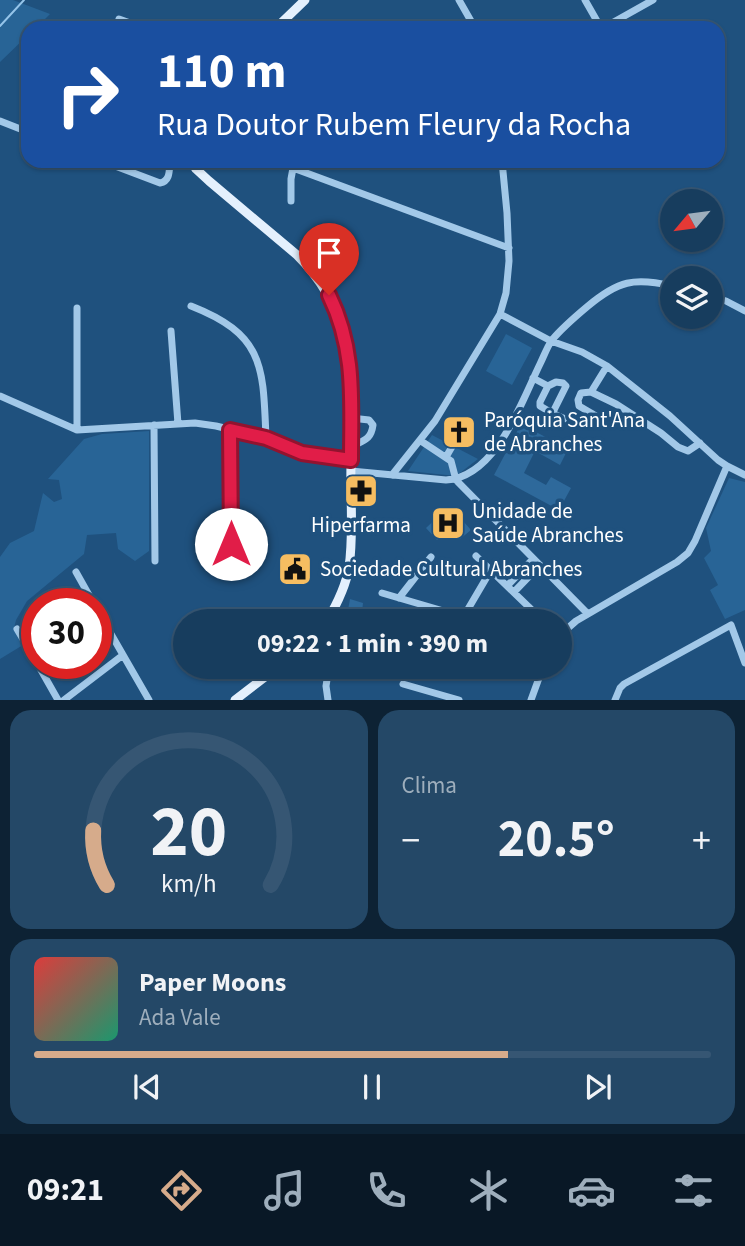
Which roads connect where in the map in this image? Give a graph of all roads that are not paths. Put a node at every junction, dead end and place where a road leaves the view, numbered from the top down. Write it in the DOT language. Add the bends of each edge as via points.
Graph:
graph roads {
  1 [pos="305,0"];
  2 [pos="459,0"];
  3 [pos="585,0"];
  4 [pos="653,0"];
  5 [pos="119,19"];
  6 [pos="125,21"];
  7 [pos="283,21"];
  8 [pos="471,21"];
  9 [pos="598,21"];
  10 [pos="615,21"];
  11 [pos="0,121"];
  12 [pos="21,129"];
  13 [pos="120,168"];
  14 [pos="170,168"];
  15 [pos="195,168"];
  16 [pos="291,168"];
  17 [pos="299,168"];
  18 [pos="503,168"];
  19 [pos="291,201"];
  20 [pos="509,248"];
  21 [pos="660,284"];
  22 [pos="723,300"];
  23 [pos="191,306"];
  24 [pos="77,308"];
  25 [pos="745,311"];
  26 [pos="500,314"];
  27 [pos="171,331"];
  28 [pos="551,341"];
  29 [pos="607,366"];
  30 [pos="533,378"];
  31 [pos="548,386"];
  32 [pos="591,391"];
  33 [pos="0,396"];
  34 [pos="591,413"];
  35 [pos="552,414"];
  36 [pos="351,418"];
  37 [pos="602,420"];
  38 [pos="178,424"];
  39 [pos="155,425"];
  40 [pos="77,430"];
  41 [pos="230,430"];
  42 [pos="266,438"];
  43 [pos="457,438"];
  44 [pos="421,441"];
  45 [pos="700,443"];
  46 [pos="351,447"];
  47 [pos="446,457"];
  48 [pos="351,460"];
  49 [pos="727,466"];
  50 [pos="351,471"];
  51 [pos="392,475"];
  52 [pos="745,475"];
  53 [pos="456,480"];
  54 [pos="231,544"];
  55 [pos="476,556"];
  56 [pos="431,557"];
  57 [pos="155,561"];
  58 [pos="536,562"];
  59 [pos="491,570"];
  60 [pos="76,572"];
  61 [pos="508,586"];
  62 [pos="85,588"];
  63 [pos="514,592"];
  64 [pos="383,593"];
  65 [pos="399,598"];
  66 [pos="529,607"];
  67 [pos="335,608"];
  68 [pos="432,609"];
  69 [pos="468,609"];
  70 [pos="587,613"];
  71 [pos="572,625"];
  72 [pos="18,629"];
  73 [pos="21,634"];
  74 [pos="112,636"];
  75 [pos="123,655"];
  76 [pos="745,663"];
  77 [pos="46,679"];
  78 [pos="262,679"];
  79 [pos="327,679"];
  80 [pos="539,679"];
  81 [pos="403,684"];
  82 [pos="58,700"];
  83 [pos="64,700"];
  84 [pos="149,700"];
  85 [pos="235,700"];
  86 [pos="328,700"];
  87 [pos="459,700"];
  88 [pos="531,700"];
  89 [pos="615,700"];
  1 -- 7 [label="main road"];
  2 -- 8 [label="street"];
  3 -- 9 [label="street"];
  4 -- 10 [label="street"];
  5 -- 6 [label="street"];
  11 -- 12 [label="street"];
  13 -- 14 [label="street" via="156,182 164,182"];
  15 -- 36 [label="main road" via="303,260 320,280 341,324 349,356"];
  16 -- 19 [label="street"];
  17 -- 20 [label="street"];
  18 -- 20 [label="street"];
  20 -- 26 [label="street"];
  21 -- 28 [label="street" via="642,281 616,286"];
  22 -- 25 [label="street"];
  23 -- 42 [label="street" via="232,326 253,352 264,386"];
  24 -- 40 [label="street"];
  26 -- 28 [label="street"];
  26 -- 44 [label="street"];
  27 -- 38 [label="street"];
  28 -- 29 [label="street"];
  28 -- 30 [label="street"];
  29 -- 32 [label="street"];
  29 -- 45 [label="street"];
  30 -- 31 [label="street"];
  30 -- 53 [label="street" via="494,453"];
  31 -- 35 [label="street" via="540,406"];
  31 -- 35 [label="street" via="556,382 566,386"];
  32 -- 34 [label="street" via="581,393 578,400 579,407"];
  32 -- 45 [label="street" via="678,447 688,450"];
  33 -- 40 [label="street"];
  34 -- 35 [label="street" via="582,423"];
  34 -- 37 [label="street"];
  36 -- 46 [label="main road"];
  36 -- 46 [label="street" via="369,420 373,425 369,438"];
  38 -- 39 [label="street"];
  38 -- 41 [label="street"];
  39 -- 40 [label="street"];
  39 -- 57 [label="street"];
  41 -- 42 [label="street"];
  41 -- 54 [label="street"];
  42 -- 48 [label="street" via="302,453"];
  43 -- 47 [label="street"];
  44 -- 47 [label="street"];
  44 -- 51 [label="street"];
  45 -- 49 [label="street"];
  46 -- 48 [label="main road"];
  47 -- 53 [label="street"];
  48 -- 50 [label="main road"];
  49 -- 52 [label="street"];
  49 -- 70 [label="street" via="688,552"];
  50 -- 51 [label="street"];
  50 -- 67 [label="main road" via="349,566"];
  51 -- 53 [label="street"];
  53 -- 58 [label="street"];
  55 -- 59 [label="street"];
  56 -- 65 [label="street"];
  58 -- 61 [label="street"];
  58 -- 63 [label="street"];
  58 -- 70 [label="street"];
  59 -- 61 [label="street"];
  59 -- 69 [label="street"];
  60 -- 62 [label="street"];
  61 -- 63 [label="street"];
  63 -- 66 [label="street"];
  64 -- 65 [label="street"];
  65 -- 68 [label="street"];
  70 -- 71 [label="street"];
  72 -- 73 [label="street"];
  74 -- 75 [label="street"];
  75 -- 83 [label="street"];
  75 -- 84 [label="street"];
  76 -- 89 [label="street" via="731,625 624,684"];
  77 -- 82 [label="street"];
  78 -- 85 [label="main road"];
  79 -- 86 [label="street"];
  80 -- 88 [label="street"];
  81 -- 87 [label="street"];
}
